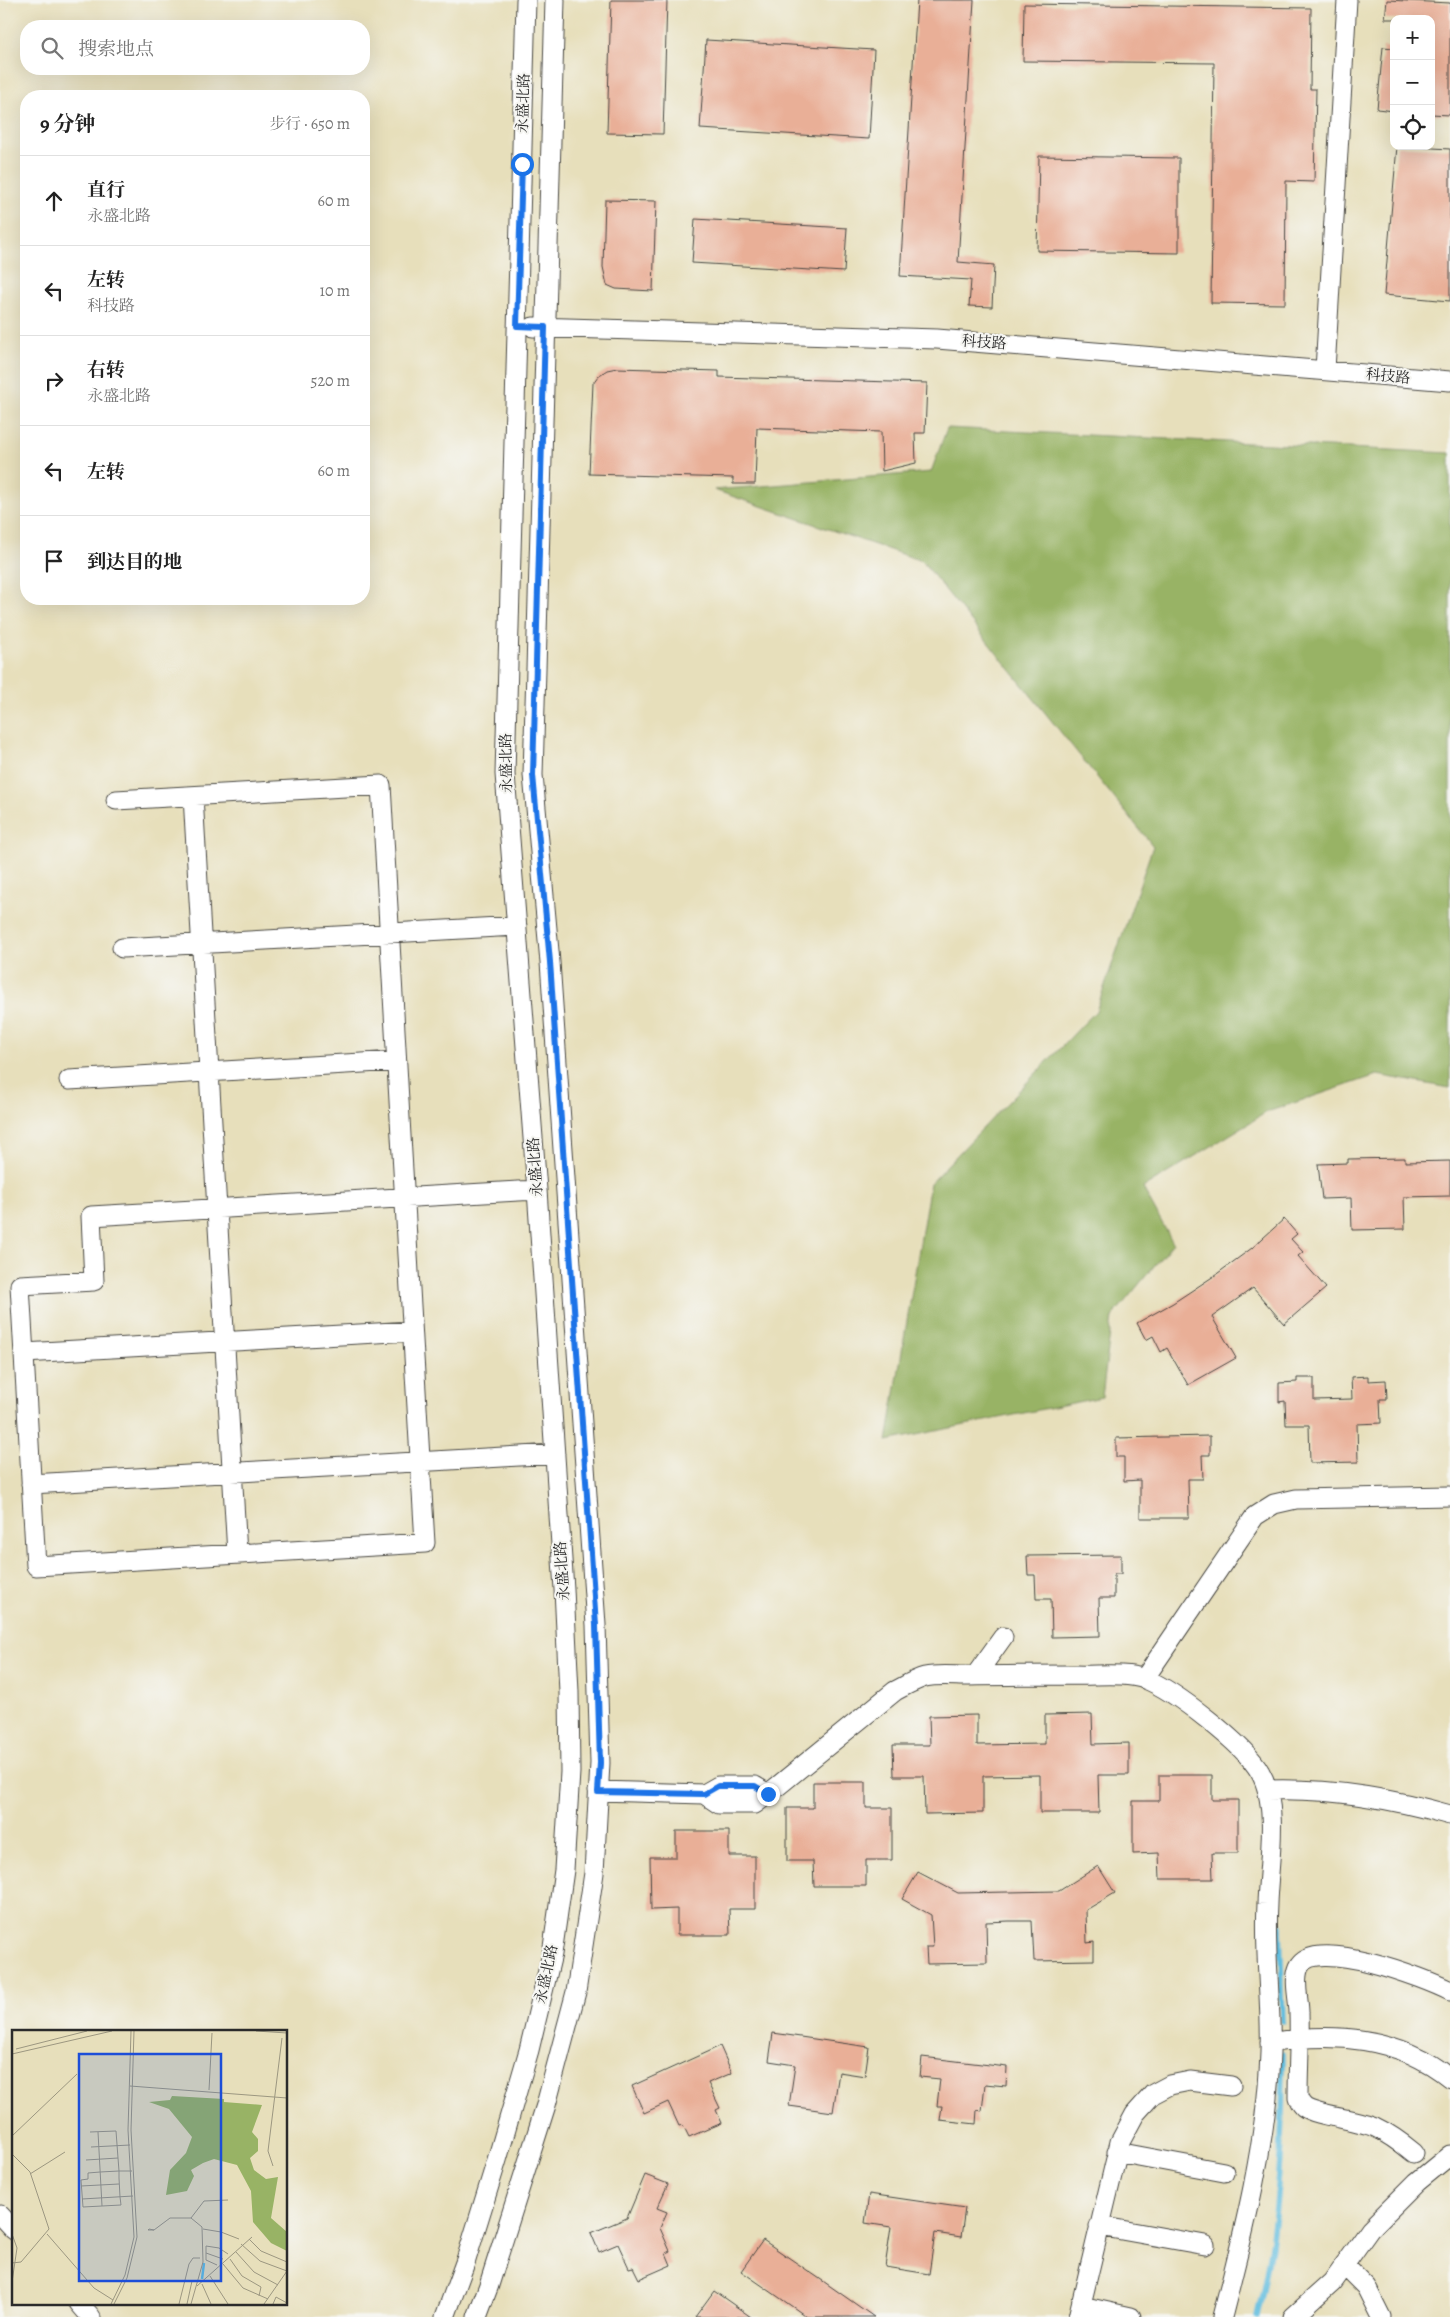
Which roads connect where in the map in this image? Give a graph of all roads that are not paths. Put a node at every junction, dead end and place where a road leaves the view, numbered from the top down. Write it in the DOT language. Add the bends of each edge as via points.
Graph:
graph roads {
  1 [pos="526,0"];
  2 [pos="554,0"];
  3 [pos="1347,0"];
  4 [pos="517,326"];
  5 [pos="545,327"];
  6 [pos="1325,370"];
  7 [pos="1450,381"];
  8 [pos="193,796"];
  9 [pos="116,800"];
  10 [pos="517,926"];
  11 [pos="389,933"];
  12 [pos="201,944"];
  13 [pos="122,948"];
  14 [pos="397,1061"];
  15 [pos="209,1072"];
  16 [pos="69,1080"];
  17 [pos="537,1190"];
  18 [pos="404,1198"];
  19 [pos="217,1208"];
  20 [pos="412,1330"];
  21 [pos="225,1342"];
  22 [pos="24,1353"];
  23 [pos="555,1454"];
  24 [pos="420,1461"];
  25 [pos="232,1472"];
  26 [pos="31,1484"];
  27 [pos="1450,1496"];
  28 [pos="237,1554"];
  29 [pos="1003,1637"];
  30 [pos="975,1676"];
  31 [pos="1144,1679"];
  32 [pos="1268,1790"];
  33 [pos="598,1792"];
  34 [pos="1450,1815"];
  35 [pos="1450,1991"];
  36 [pos="1299,2038"];
  37 [pos="1270,2043"];
  38 [pos="1450,2078"];
  39 [pos="1231,2086"];
  40 [pos="1117,2152"];
  41 [pos="1414,2153"];
  42 [pos="1450,2155"];
  43 [pos="1224,2172"];
  44 [pos="0,2215"];
  45 [pos="1099,2226"];
  46 [pos="12,2228"];
  47 [pos="1204,2245"];
  48 [pos="1344,2265"];
  49 [pos="80,2304"];
  50 [pos="1079,2312"];
  51 [pos="91,2317"];
  52 [pos="445,2317"];
  53 [pos="477,2317"];
  54 [pos="1131,2317"];
  55 [pos="1222,2317"];
  56 [pos="1293,2317"];
  57 [pos="1381,2317"];
  1 -- 4 [label="street, 永盛北路"];
  2 -- 5 [label="street, 永盛北路"];
  3 -- 6 [label="street"];
  4 -- 5 [label="street, 科技路"];
  4 -- 10 [label="street, 永盛北路" via="504,774"];
  5 -- 6 [label="street, 科技路" via="937,339"];
  5 -- 33 [label="street, 永盛北路" via="533,775 550,962 596,1615"];
  6 -- 7 [label="street, 科技路"];
  8 -- 9 [label="street"];
  8 -- 11 [label="street" via="380,785"];
  8 -- 12 [label="street"];
  10 -- 11 [label="street"];
  10 -- 17 [label="street, 永盛北路"];
  11 -- 12 [label="street"];
  11 -- 14 [label="street"];
  12 -- 13 [label="street"];
  12 -- 15 [label="street"];
  14 -- 15 [label="street"];
  14 -- 18 [label="street"];
  15 -- 16 [label="street"];
  15 -- 19 [label="street"];
  17 -- 18 [label="street"];
  17 -- 23 [label="street, 永盛北路"];
  18 -- 19 [label="street"];
  18 -- 20 [label="street"];
  19 -- 21 [label="street"];
  19 -- 22 [label="street" via="91,1216 94,1281 20,1285"];
  20 -- 21 [label="street"];
  20 -- 24 [label="street"];
  21 -- 22 [label="street"];
  21 -- 25 [label="street"];
  22 -- 26 [label="street"];
  23 -- 24 [label="street"];
  23 -- 52 [label="street, 永盛北路" via="569,1692 570,1772 564,1870 552,1954 528,2050 492,2178"];
  24 -- 25 [label="street"];
  24 -- 28 [label="street" via="425,1543"];
  25 -- 26 [label="street"];
  25 -- 28 [label="street"];
  26 -- 28 [label="street" via="36,1566"];
  27 -- 31 [label="street" via="1296,1499 1274,1504 1250,1522"];
  29 -- 30 [label="street"];
  30 -- 31 [label="street"];
  30 -- 33 [label="street" via="928,1676 895,1691 768,1794 755,1786 718,1786 704,1794"];
  31 -- 32 [label="street" via="1168,1690 1246,1754 1260,1771"];
  32 -- 34 [label="street" via="1307,1789 1365,1795"];
  32 -- 37 [label="street" via="1270,1840 1266,1907"];
  33 -- 53 [label="street, 永盛北路" via="594,1873 576,1992 546,2105"];
  35 -- 36 [label="street" via="1396,1968 1357,1960 1309,1958 1299,1965 1296,1977"];
  36 -- 37 [label="street"];
  36 -- 38 [label="street" via="1330,2036 1391,2047 1420,2059"];
  36 -- 41 [label="street" via="1298,2097 1302,2106 1313,2112 1375,2127"];
  37 -- 55 [label="street" via="1264,2123"];
  39 -- 40 [label="street" via="1190,2081 1170,2085 1152,2094 1136,2114"];
  40 -- 43 [label="street"];
  40 -- 45 [label="street"];
  42 -- 48 [label="street" via="1417,2182 1370,2229"];
  44 -- 46 [label="street"];
  45 -- 47 [label="street"];
  45 -- 50 [label="street"];
  48 -- 56 [label="street" via="1332,2282"];
  48 -- 57 [label="street" via="1366,2287"];
  49 -- 51 [label="street"];
  50 -- 54 [label="street"];
}
